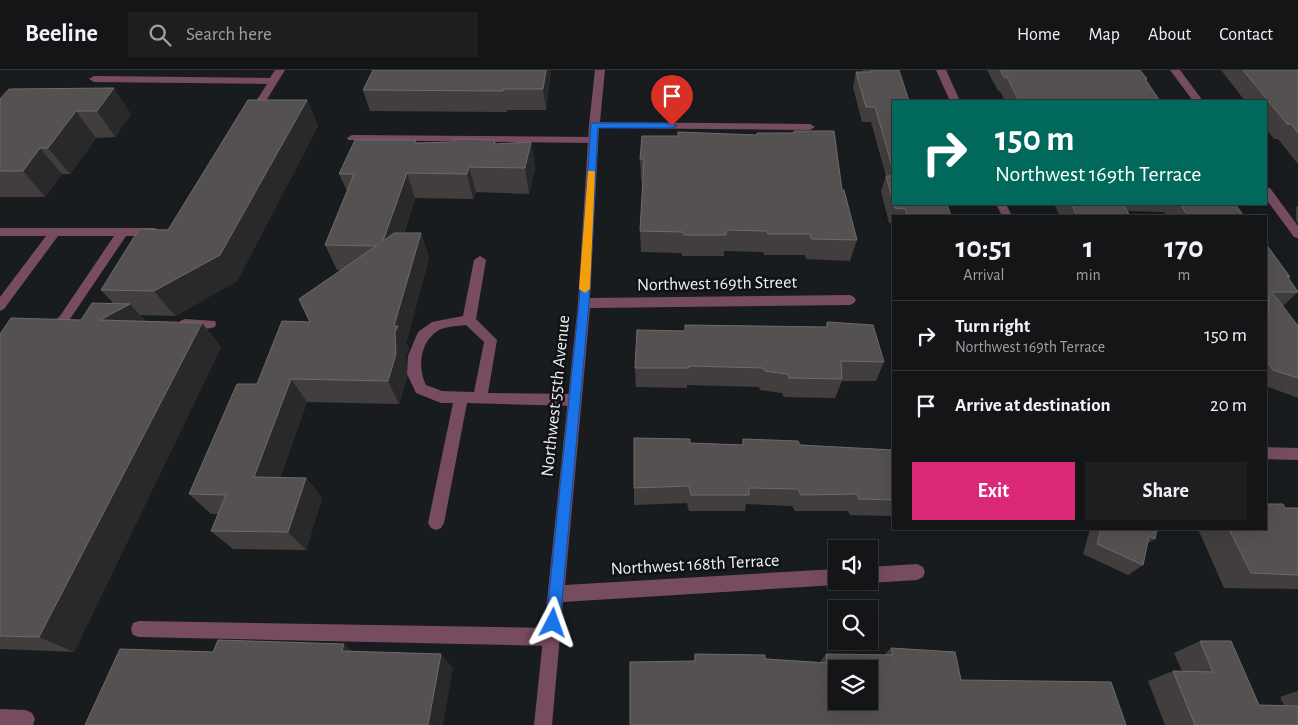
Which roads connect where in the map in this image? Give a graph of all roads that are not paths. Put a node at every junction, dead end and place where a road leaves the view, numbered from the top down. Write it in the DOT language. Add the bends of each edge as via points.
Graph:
graph roads {
  1 [pos="280,70"];
  2 [pos="600,70"];
  3 [pos="941,70"];
  4 [pos="1175,70"];
  5 [pos="94,79"];
  6 [pos="273,81"];
  7 [pos="955,100"];
  8 [pos="1197,100"];
  9 [pos="248,123"];
  10 [pos="594,125"];
  11 [pos="810,127"];
  12 [pos="352,138"];
  13 [pos="592,140"];
  14 [pos="1267,193"];
  15 [pos="0,232"];
  16 [pos="56,232"];
  17 [pos="123,232"];
  18 [pos="162,232"];
  19 [pos="1298,234"];
  20 [pos="480,260"];
  21 [pos="850,300"];
  22 [pos="584,303"];
  23 [pos="0,306"];
  24 [pos="64,319"];
  25 [pos="84,320"];
  26 [pos="469,320"];
  27 [pos="171,323"];
  28 [pos="210,324"];
  29 [pos="40,331"];
  30 [pos="461,398"];
  31 [pos="480,398"];
  32 [pos="574,400"];
  33 [pos="1267,453"];
  34 [pos="1298,454"];
  35 [pos="436,523"];
  36 [pos="917,572"];
  37 [pos="878,574"];
  38 [pos="828,577"];
  39 [pos="555,594"];
  40 [pos="139,629"];
  41 [pos="552,637"];
  42 [pos="0,718"];
  43 [pos="26,719"];
  44 [pos="544,725"];
  1 -- 6 [label="street"];
  2 -- 10 [label="street, Northwest 55th Avenue"];
  3 -- 7 [label="street"];
  4 -- 8 [label="street"];
  5 -- 6 [label="street"];
  6 -- 9 [label="street"];
  10 -- 11 [label="street"];
  10 -- 13 [label="street, Northwest 55th Avenue"];
  12 -- 13 [label="street"];
  13 -- 22 [label="street, Northwest 55th Avenue"];
  14 -- 19 [label="street"];
  15 -- 16 [label="street"];
  16 -- 17 [label="street"];
  16 -- 23 [label="street"];
  17 -- 18 [label="street"];
  17 -- 24 [label="street"];
  20 -- 26 [label="street"];
  21 -- 22 [label="street, Northwest 169th Street"];
  22 -- 32 [label="street, Northwest 55th Avenue"];
  24 -- 25 [label="street"];
  24 -- 29 [label="street" via="49,330"];
  26 -- 30 [label="street" via="437,325 423,336 415,356 414,374 421,389 440,397"];
  26 -- 31 [label="street" via="491,340"];
  27 -- 28 [label="street"];
  30 -- 31 [label="street"];
  30 -- 35 [label="street"];
  31 -- 32 [label="street"];
  32 -- 39 [label="street, Northwest 55th Avenue"];
  33 -- 34 [label="street"];
  36 -- 37 [label="street"];
  38 -- 39 [label="street, Northwest 168th Terrace"];
  39 -- 41 [label="street, Northwest 55th Avenue"];
  40 -- 41 [label="street"];
  41 -- 44 [label="street, Northwest 55th Avenue"];
  42 -- 43 [label="street"];
}
